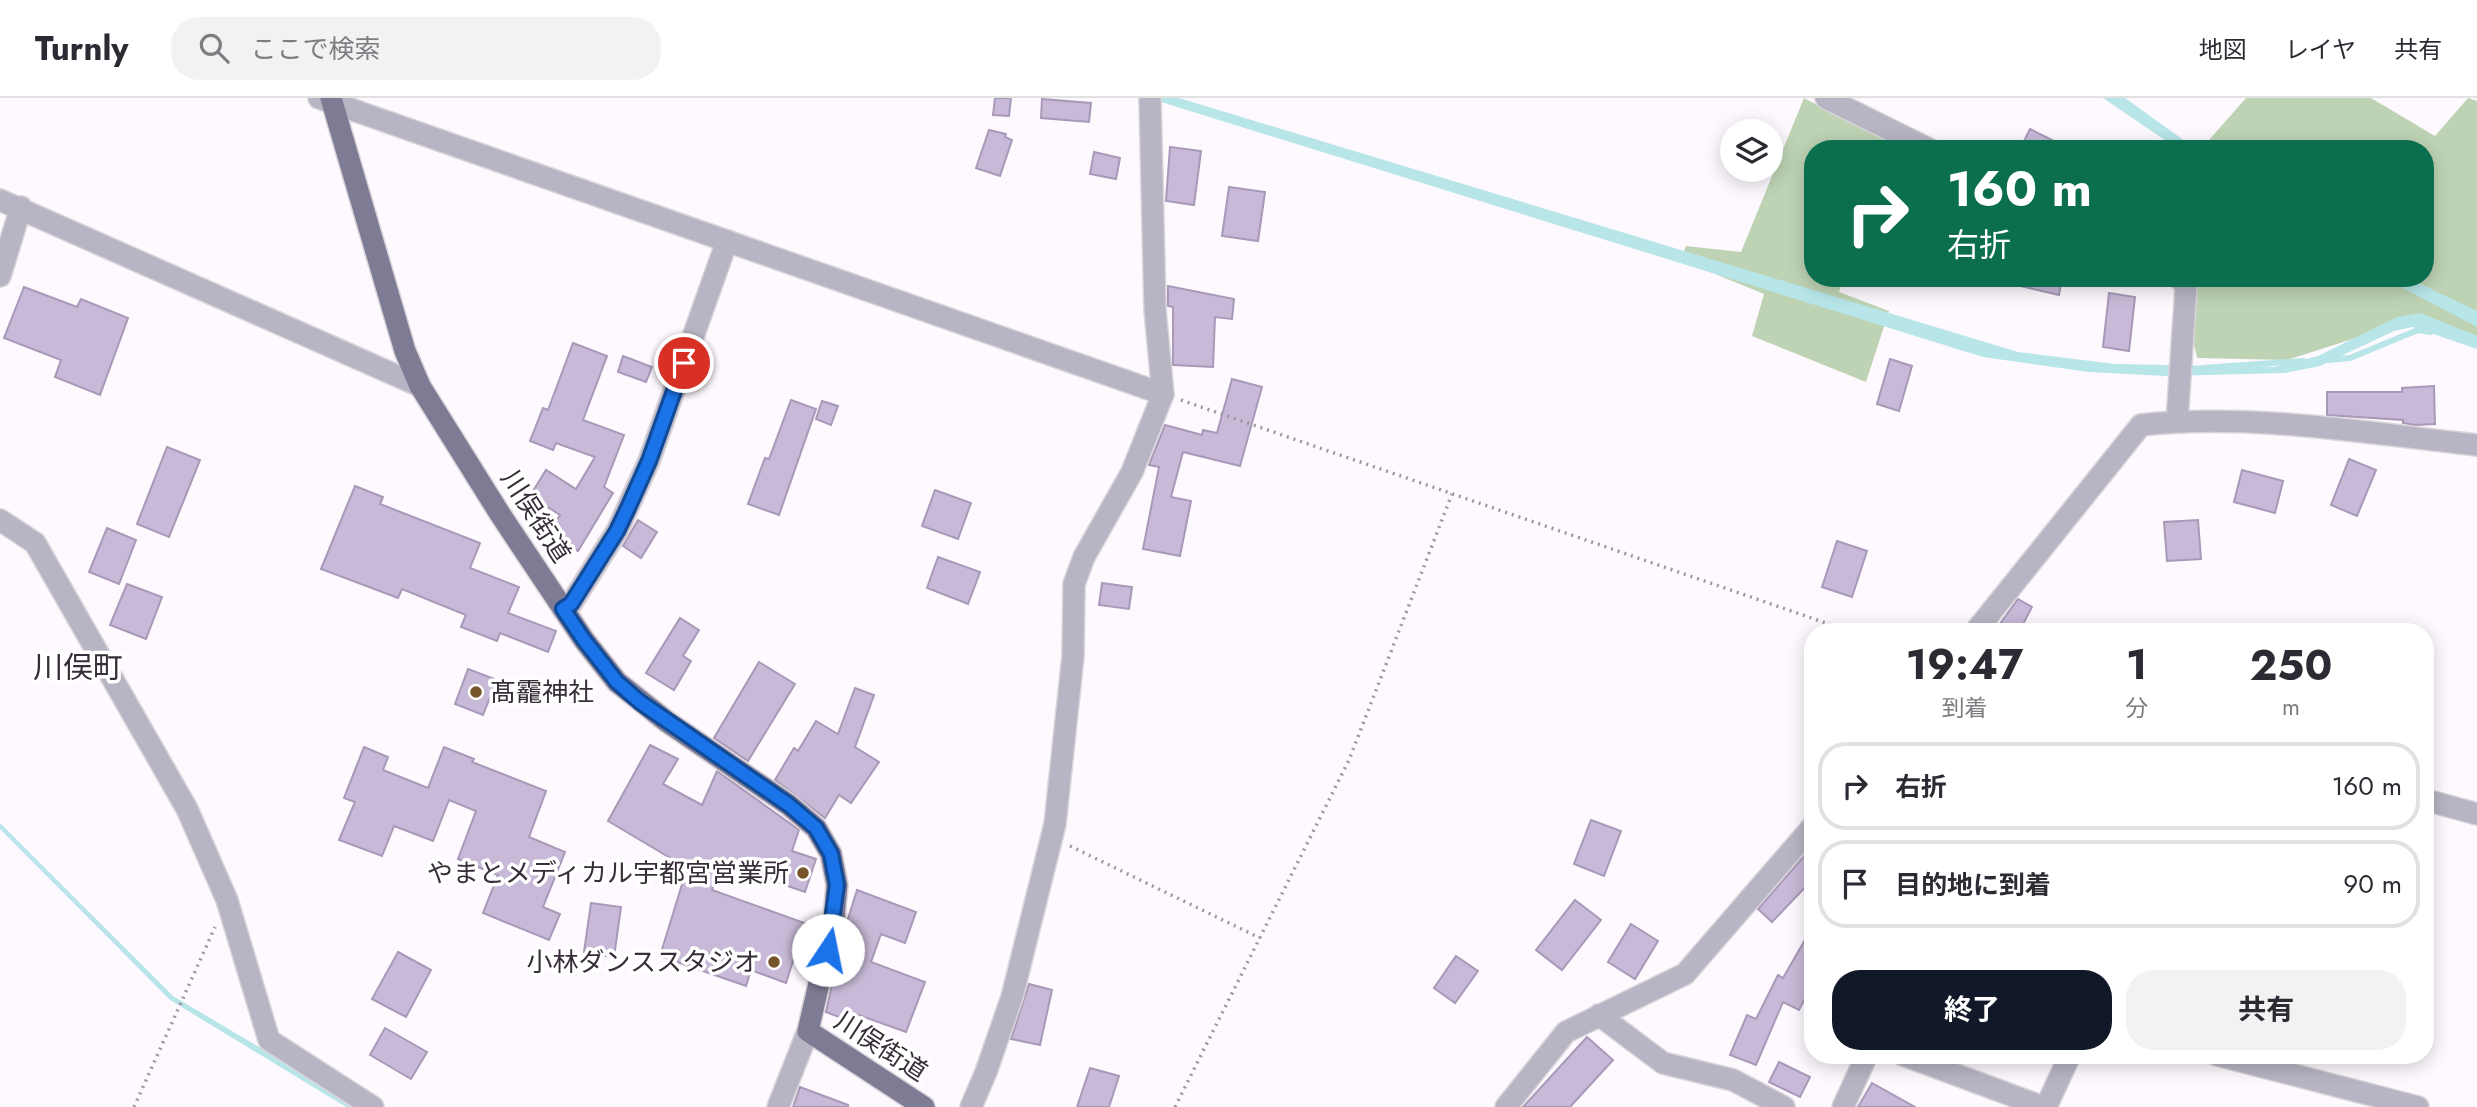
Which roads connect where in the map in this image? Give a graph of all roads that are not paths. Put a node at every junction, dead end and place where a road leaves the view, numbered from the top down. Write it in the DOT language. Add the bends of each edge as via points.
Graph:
graph roads {
  1 [pos="1150,98"];
  2 [pos="1826,98"];
  3 [pos="327,100"];
  4 [pos="1912,140"];
  5 [pos="0,200"];
  6 [pos="21,207"];
  7 [pos="727,241"];
  8 [pos="0,276"];
  9 [pos="2186,287"];
  10 [pos="421,386"];
  11 [pos="1163,394"];
  12 [pos="2177,421"];
  13 [pos="2477,446"];
  14 [pos="0,520"];
  15 [pos="563,609"];
  16 [pos="1982,623"];
  17 [pos="2434,802"];
  18 [pos="2477,814"];
  19 [pos="1804,836"];
  20 [pos="1599,1015"];
  21 [pos="808,1031"];
  22 [pos="1863,1064"];
  23 [pos="1928,1064"];
  24 [pos="2066,1064"];
  25 [pos="2252,1064"];
  26 [pos="373,1107"];
  27 [pos="778,1107"];
  28 [pos="924,1107"];
  29 [pos="971,1107"];
  30 [pos="1506,1107"];
  31 [pos="1784,1107"];
  32 [pos="1843,1107"];
  33 [pos="2045,1107"];
  34 [pos="2418,1107"];
  1 -- 11 [label="street" via="1154,298"];
  2 -- 4 [label="street"];
  3 -- 7 [label="street"];
  3 -- 10 [label="main road, 川俣街道" via="394,319"];
  5 -- 6 [label="street"];
  6 -- 8 [label="street"];
  6 -- 10 [label="street"];
  7 -- 11 [label="street"];
  7 -- 15 [label="street" via="649,461 617,531 571,604"];
  9 -- 12 [label="street"];
  10 -- 15 [label="main road, 川俣街道"];
  11 -- 29 [label="street" via="1132,471 1084,556 1074,584 1073,656 1052,837 1012,997"];
  12 -- 13 [label="street" via="2298,425"];
  12 -- 16 [label="street" via="2141,425"];
  14 -- 26 [label="street" via="35,543 187,809 227,900 269,1040"];
  15 -- 21 [label="main road, 川俣街道" via="617,682 640,702 816,828 831,854 837,885 832,929"];
  17 -- 18 [label="street"];
  19 -- 20 [label="street" via="1685,974"];
  20 -- 30 [label="street" via="1566,1032"];
  20 -- 31 [label="street" via="1663,1063 1733,1080"];
  21 -- 27 [label="street, 川俣街道"];
  21 -- 28 [label="main road, 川俣街道"];
  22 -- 32 [label="street"];
  23 -- 33 [label="street"];
  24 -- 33 [label="street"];
  25 -- 34 [label="street"];
}
